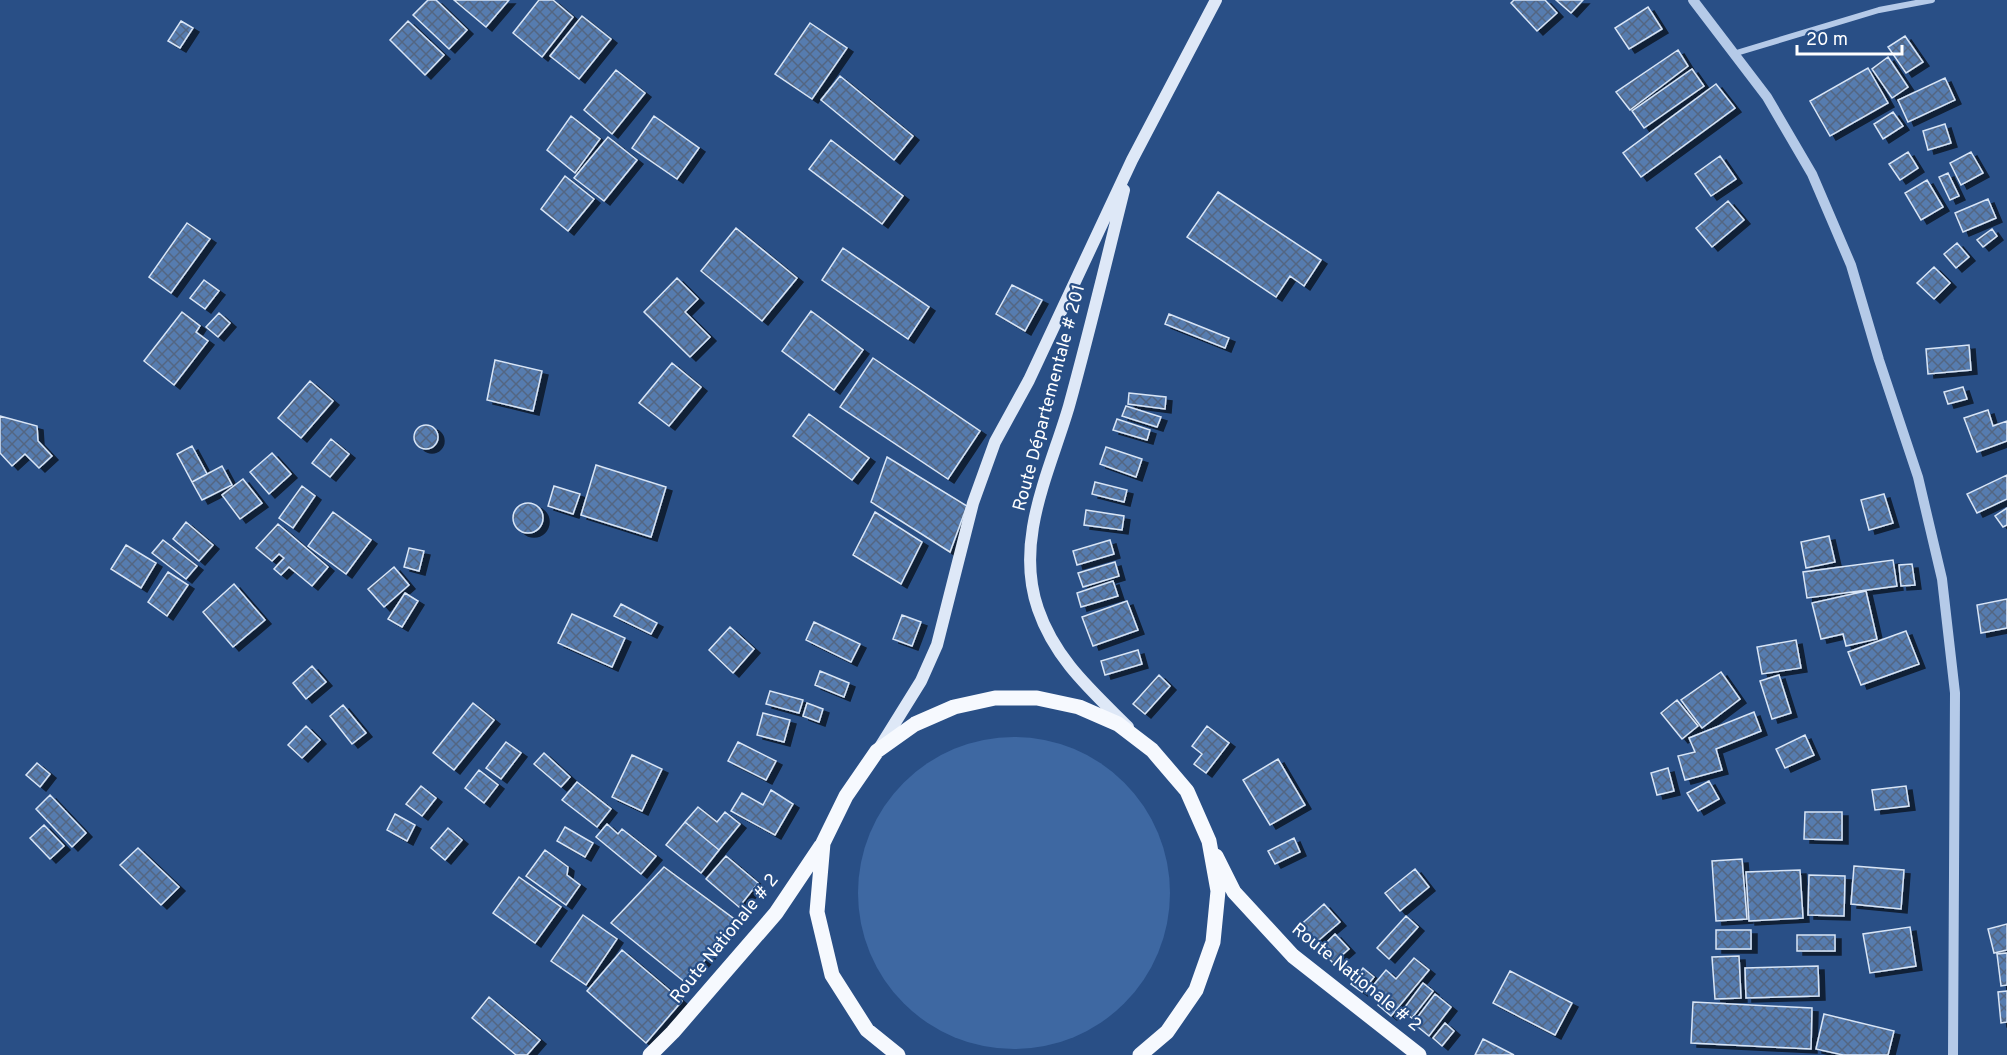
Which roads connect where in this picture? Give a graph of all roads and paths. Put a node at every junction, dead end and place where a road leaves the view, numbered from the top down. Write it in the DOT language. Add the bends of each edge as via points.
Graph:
graph roads {
  1 [pos="1216,0"];
  2 [pos="1693,0"];
  3 [pos="1932,0"];
  4 [pos="1733,54"];
  5 [pos="1132,160"];
  6 [pos="1152,750"];
  7 [pos="877,751"];
  8 [pos="1209,840"];
  9 [pos="823,843"];
  10 [pos="650,1055"];
  11 [pos="898,1055"];
  12 [pos="1140,1055"];
  13 [pos="1419,1055"];
  14 [pos="1953,1055"];
  1 -- 5 [label="main road, Route Départementale # 201"];
  2 -- 4 [label="street"];
  3 -- 4 [label="street" via="1879,10"];
  4 -- 14 [label="street" via="1767,97 1812,174 1851,265 1918,477 1942,579 1955,693"];
  5 -- 6 [label="main road, Route Départementale # 201" via="1069,407 1035,512 1029,561 1037,608 1052,642 1079,678"];
  5 -- 7 [label="main road, Route Départementale # 201" via="1029,380 994,442 973,503 937,645 921,681"];
  6 -- 7 [label="main road" via="1118,724 1079,707 1037,698 995,698 935,715"];
  6 -- 8 [label="main road" via="1187,792"];
  7 -- 9 [label="main road" via="846,796"];
  8 -- 12 [label="main road" via="1218,891 1213,942 1196,990 1167,1032"];
  8 -- 13 [label="main road, Route Nationale # 2" via="1234,892 1293,956"];
  9 -- 10 [label="main road, Route Nationale # 2" via="776,913"];
  9 -- 11 [label="main road" via="817,912 832,975 867,1030"];
}
